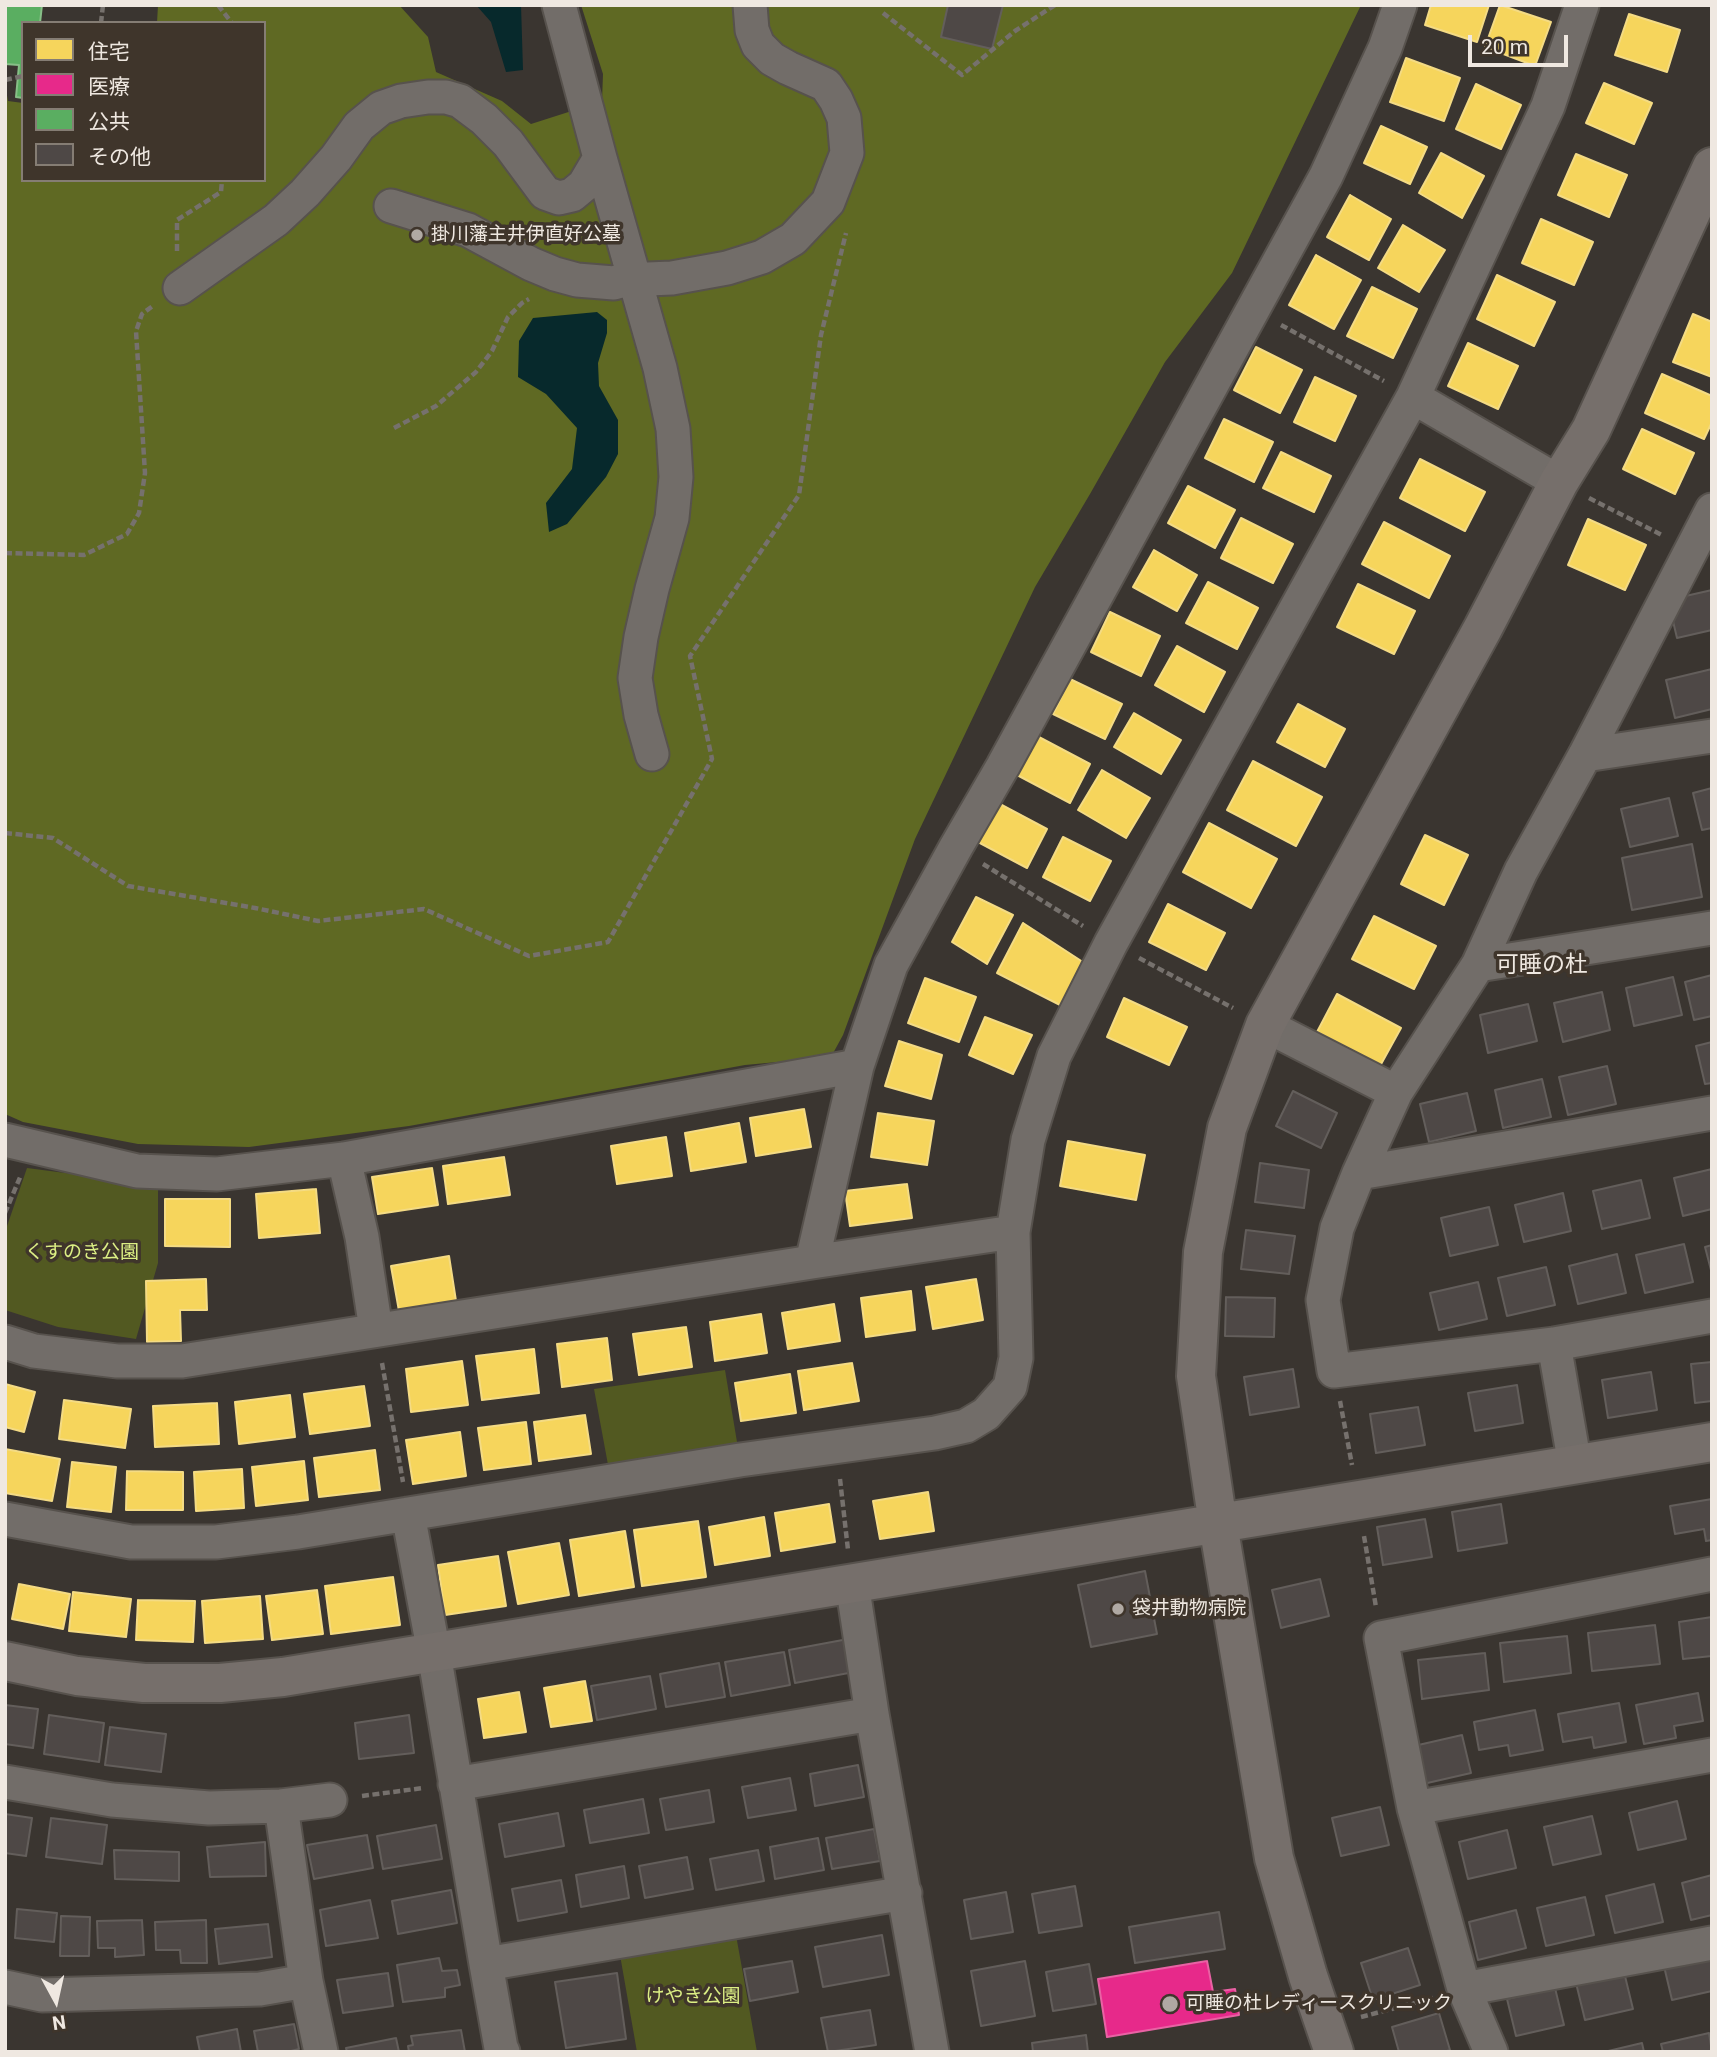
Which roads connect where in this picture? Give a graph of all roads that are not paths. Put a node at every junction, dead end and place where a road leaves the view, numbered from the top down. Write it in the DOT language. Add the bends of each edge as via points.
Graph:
graph roads {
  1 [pos="559,5"];
  2 [pos="750,5"];
  3 [pos="1400,5"];
  4 [pos="1582,5"];
  5 [pos="600,158"];
  6 [pos="1712,167"];
  7 [pos="391,206"];
  8 [pos="634,280"];
  9 [pos="180,288"];
  10 [pos="1413,397"];
  11 [pos="1559,482"];
  12 [pos="1712,510"];
  13 [pos="1701,548"];
  14 [pos="1712,736"];
  15 [pos="652,754"];
  16 [pos="1585,755"];
  17 [pos="1712,928"];
  18 [pos="1478,965"];
  19 [pos="1265,1025"];
  20 [pos="857,1066"];
  21 [pos="1396,1092"];
  22 [pos="1712,1113"];
  23 [pos="5,1139"];
  24 [pos="344,1159"];
  25 [pos="1359,1173"];
  26 [pos="1013,1232"];
  27 [pos="812,1262"];
  28 [pos="1712,1316"];
  29 [pos="376,1330"];
  30 [pos="5,1342"];
  31 [pos="1554,1344"];
  32 [pos="1712,1442"];
  33 [pos="1575,1465"];
  34 [pos="408,1514"];
  35 [pos="5,1519"];
  36 [pos="1218,1524"];
  37 [pos="1712,1574"];
  38 [pos="852,1583"];
  39 [pos="434,1653"];
  40 [pos="5,1661"];
  41 [pos="873,1714"];
  42 [pos="1712,1755"];
  43 [pos="5,1782"];
  44 [pos="455,1784"];
  45 [pos="330,1800"];
  46 [pos="281,1806"];
  47 [pos="1414,1808"];
  48 [pos="905,1893"];
  49 [pos="1712,1942"];
  50 [pos="486,1964"];
  51 [pos="306,1981"];
  52 [pos="5,1987"];
  53 [pos="1464,1989"];
  54 [pos="1329,2039"];
  55 [pos="321,2052"];
  56 [pos="503,2052"];
  57 [pos="932,2052"];
  58 [pos="1491,2052"];
  1 -- 5 [label="street"];
  2 -- 8 [label="street" via="758,45 772,59 827,85 844,118 847,153 828,202 793,239 762,257 672,278"];
  3 -- 20 [label="street" via="1326,176 891,965"];
  4 -- 10 [label="street" via="1548,106"];
  5 -- 8 [label="street"];
  5 -- 9 [label="street" via="584,185 559,198 545,193 508,143 460,102 446,97 401,101 381,108 359,126 305,193 276,220"];
  6 -- 11 [label="street" via="1591,430"];
  7 -- 8 [label="street" via="468,230 555,274 614,283"];
  8 -- 15 [label="street" via="663,380 676,477 672,518 635,678"];
  10 -- 11 [label="street"];
  10 -- 26 [label="street" via="1118,931 1054,1056 1028,1140"];
  11 -- 19 [label="street"];
  12 -- 13 [label="street"];
  13 -- 16 [label="street"];
  14 -- 16 [label="street"];
  16 -- 18 [label="street" via="1521,871"];
  17 -- 18 [label="street"];
  18 -- 21 [label="street"];
  19 -- 21 [label="street"];
  19 -- 36 [label="street" via="1227,1128 1203,1252 1196,1376"];
  20 -- 24 [label="street"];
  20 -- 27 [label="street"];
  21 -- 25 [label="street"];
  22 -- 25 [label="street"];
  23 -- 24 [label="street" via="137,1171 217,1174"];
  24 -- 29 [label="street"];
  25 -- 31 [label="street" via="1337,1228 1323,1300 1334,1371"];
  26 -- 27 [label="street"];
  26 -- 34 [label="street" via="1016,1358 1010,1387 986,1414 965,1426"];
  27 -- 29 [label="street"];
  28 -- 31 [label="street"];
  29 -- 30 [label="street" via="182,1361 117,1361 34,1351"];
  31 -- 33 [label="street"];
  32 -- 33 [label="street"];
  33 -- 36 [label="street"];
  34 -- 35 [label="street" via="216,1542 131,1542"];
  34 -- 39 [label="street"];
  36 -- 38 [label="street"];
  36 -- 54 [label="street" via="1274,1858"];
  37 -- 47 [label="street" via="1381,1639"];
  38 -- 39 [label="street"];
  38 -- 41 [label="street"];
  39 -- 40 [label="street" via="220,1683 144,1683 77,1676"];
  39 -- 44 [label="street"];
  41 -- 44 [label="street"];
  41 -- 48 [label="street"];
  42 -- 47 [label="street"];
  43 -- 46 [label="street" via="112,1800 209,1808"];
  44 -- 50 [label="street"];
  45 -- 46 [label="street"];
  46 -- 51 [label="street"];
  47 -- 53 [label="street"];
  48 -- 50 [label="street"];
  48 -- 57 [label="street"];
  49 -- 53 [label="street"];
  50 -- 56 [label="street"];
  51 -- 52 [label="street" via="260,1989 42,1995"];
  51 -- 55 [label="street"];
  53 -- 58 [label="street"];
}
